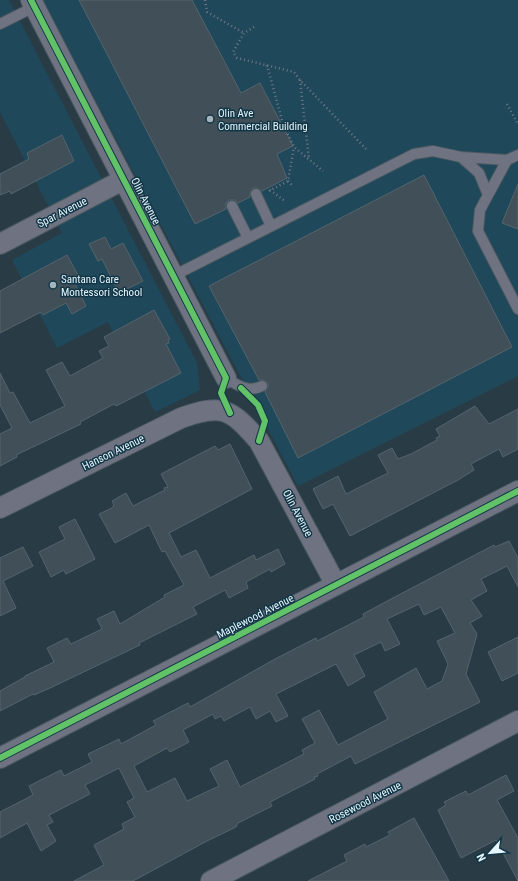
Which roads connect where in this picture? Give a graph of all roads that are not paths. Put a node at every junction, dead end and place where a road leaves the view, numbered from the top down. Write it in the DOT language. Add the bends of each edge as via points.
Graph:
graph roads {
  1 [pos="33,3"];
  2 [pos="0,24"];
  3 [pos="518,154"];
  4 [pos="461,158"];
  5 [pos="508,160"];
  6 [pos="123,180"];
  7 [pos="256,195"];
  8 [pos="488,195"];
  9 [pos="232,206"];
  10 [pos="271,226"];
  11 [pos="248,238"];
  12 [pos="0,244"];
  13 [pos="173,276"];
  14 [pos="518,309"];
  15 [pos="226,378"];
  16 [pos="262,386"];
  17 [pos="230,413"];
  18 [pos="518,491"];
  19 [pos="0,508"];
  20 [pos="336,585"];
  21 [pos="518,722"];
  22 [pos="0,758"];
  23 [pos="212,881"];
  1 -- 2 [label="lane"];
  1 -- 6 [label="street, Olin Avenue"];
  3 -- 5 [label="lane"];
  4 -- 5 [label="lane"];
  4 -- 8 [label="lane" via="479,173"];
  4 -- 10 [label="lane" via="433,151 414,154"];
  5 -- 8 [label="lane"];
  6 -- 12 [label="street, Spar Avenue"];
  6 -- 13 [label="street, Olin Avenue"];
  7 -- 10 [label="lane"];
  8 -- 14 [label="lane" via="480,210 478,231"];
  9 -- 11 [label="lane"];
  10 -- 11 [label="lane"];
  11 -- 13 [label="lane"];
  13 -- 15 [label="street, Olin Avenue"];
  15 -- 16 [label="lane" via="241,388 256,389"];
  17 -- 19 [label="street, Hanson Avenue" via="218,410 200,411 181,418"];
  17 -- 20 [label="street, Olin Avenue" via="259,441"];
  18 -- 20 [label="street, Maplewood Avenue"];
  20 -- 22 [label="street, Maplewood Avenue"];
  21 -- 23 [label="street, Rosewood Avenue"];
}
